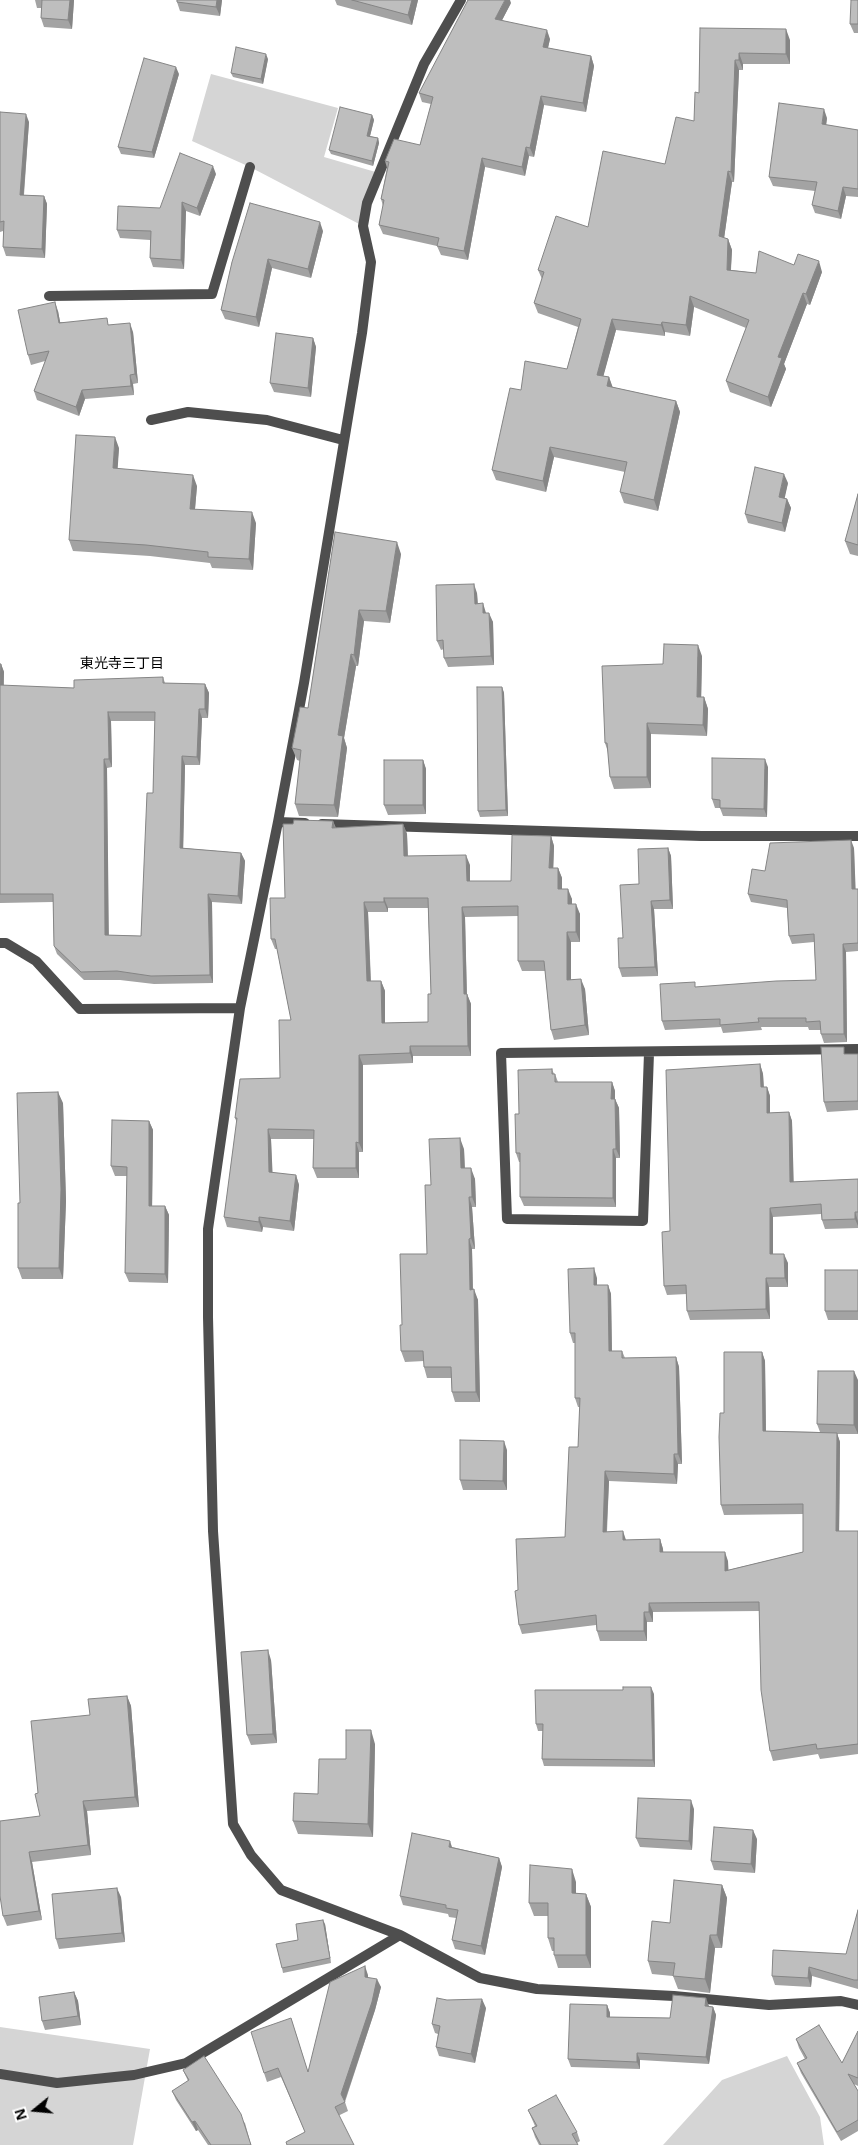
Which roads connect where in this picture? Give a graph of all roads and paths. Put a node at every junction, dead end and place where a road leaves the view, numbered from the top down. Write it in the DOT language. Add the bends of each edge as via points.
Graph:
graph roads {
  1 [pos="461,0"];
  2 [pos="250,167"];
  3 [pos="49,296"];
  4 [pos="151,420"];
  5 [pos="343,440"];
  6 [pos="278,822"];
  7 [pos="858,836"];
  8 [pos="0,943"];
  9 [pos="240,1008"];
  10 [pos="858,1049"];
  11 [pos="649,1053"];
  12 [pos="400,1935"];
  13 [pos="858,2005"];
  14 [pos="0,2074"];
  1 -- 5 [label="street" via="424,64 367,202 363,226 370,262 362,333"];
  2 -- 3 [label="street" via="212,294"];
  4 -- 5 [label="street" via="188,412 267,420"];
  5 -- 6 [label="street"];
  6 -- 7 [label="street" via="701,836"];
  6 -- 9 [label="street"];
  8 -- 9 [label="street" via="6,943 36,961 80,1009"];
  9 -- 12 [label="street" via="208,1229 213,1531 233,1824 251,1855 281,1890"];
  10 -- 11 [label="street"];
  11 -- 11 [label="street" via="500,1054 507,1219 643,1221"];
  12 -- 13 [label="street" via="480,1978 537,1989 769,2005 841,2001"];
  12 -- 14 [label="street" via="186,2063 134,2074 57,2083"];
}
